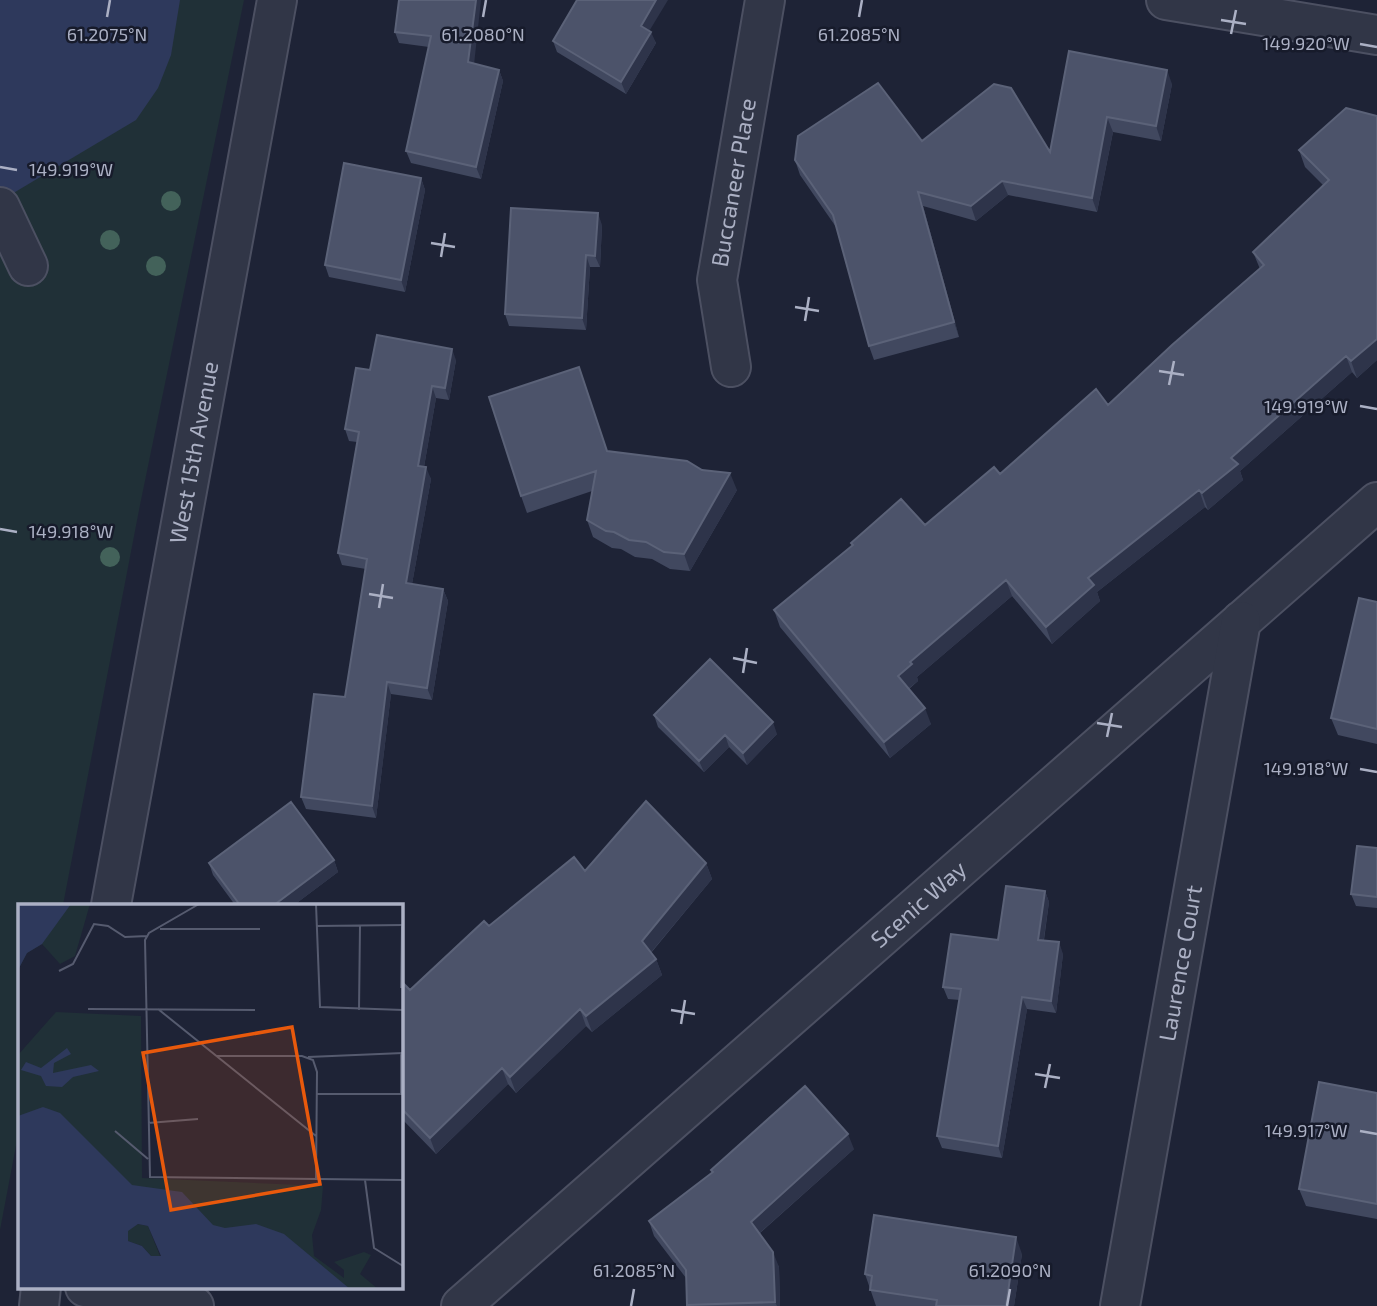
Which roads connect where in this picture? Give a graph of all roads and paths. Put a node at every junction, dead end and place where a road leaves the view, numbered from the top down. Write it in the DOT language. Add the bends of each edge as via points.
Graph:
graph roads {
  1 [pos="277,0"];
  2 [pos="765,0"];
  3 [pos="1166,0"];
  4 [pos="1377,36"];
  5 [pos="0,207"];
  6 [pos="28,266"];
  7 [pos="731,366"];
  8 [pos="1377,502"];
  9 [pos="1241,621"];
  10 [pos="111,904"];
  11 [pos="41,1288"];
  12 [pos="91,1288"];
  13 [pos="39,1306"];
  14 [pos="194,1306"];
  15 [pos="461,1306"];
  16 [pos="1121,1306"];
  1 -- 10 [label="street, West 15th Avenue"];
  2 -- 7 [label="street, Buccaneer Place" via="718,280"];
  3 -- 4 [label="street"];
  5 -- 6 [label="street"];
  8 -- 9 [label="street, Scenic Way"];
  9 -- 15 [label="street, Scenic Way"];
  9 -- 16 [label="street, Laurence Court"];
  11 -- 13 [label="street"];
  12 -- 14 [label="street"];
}
